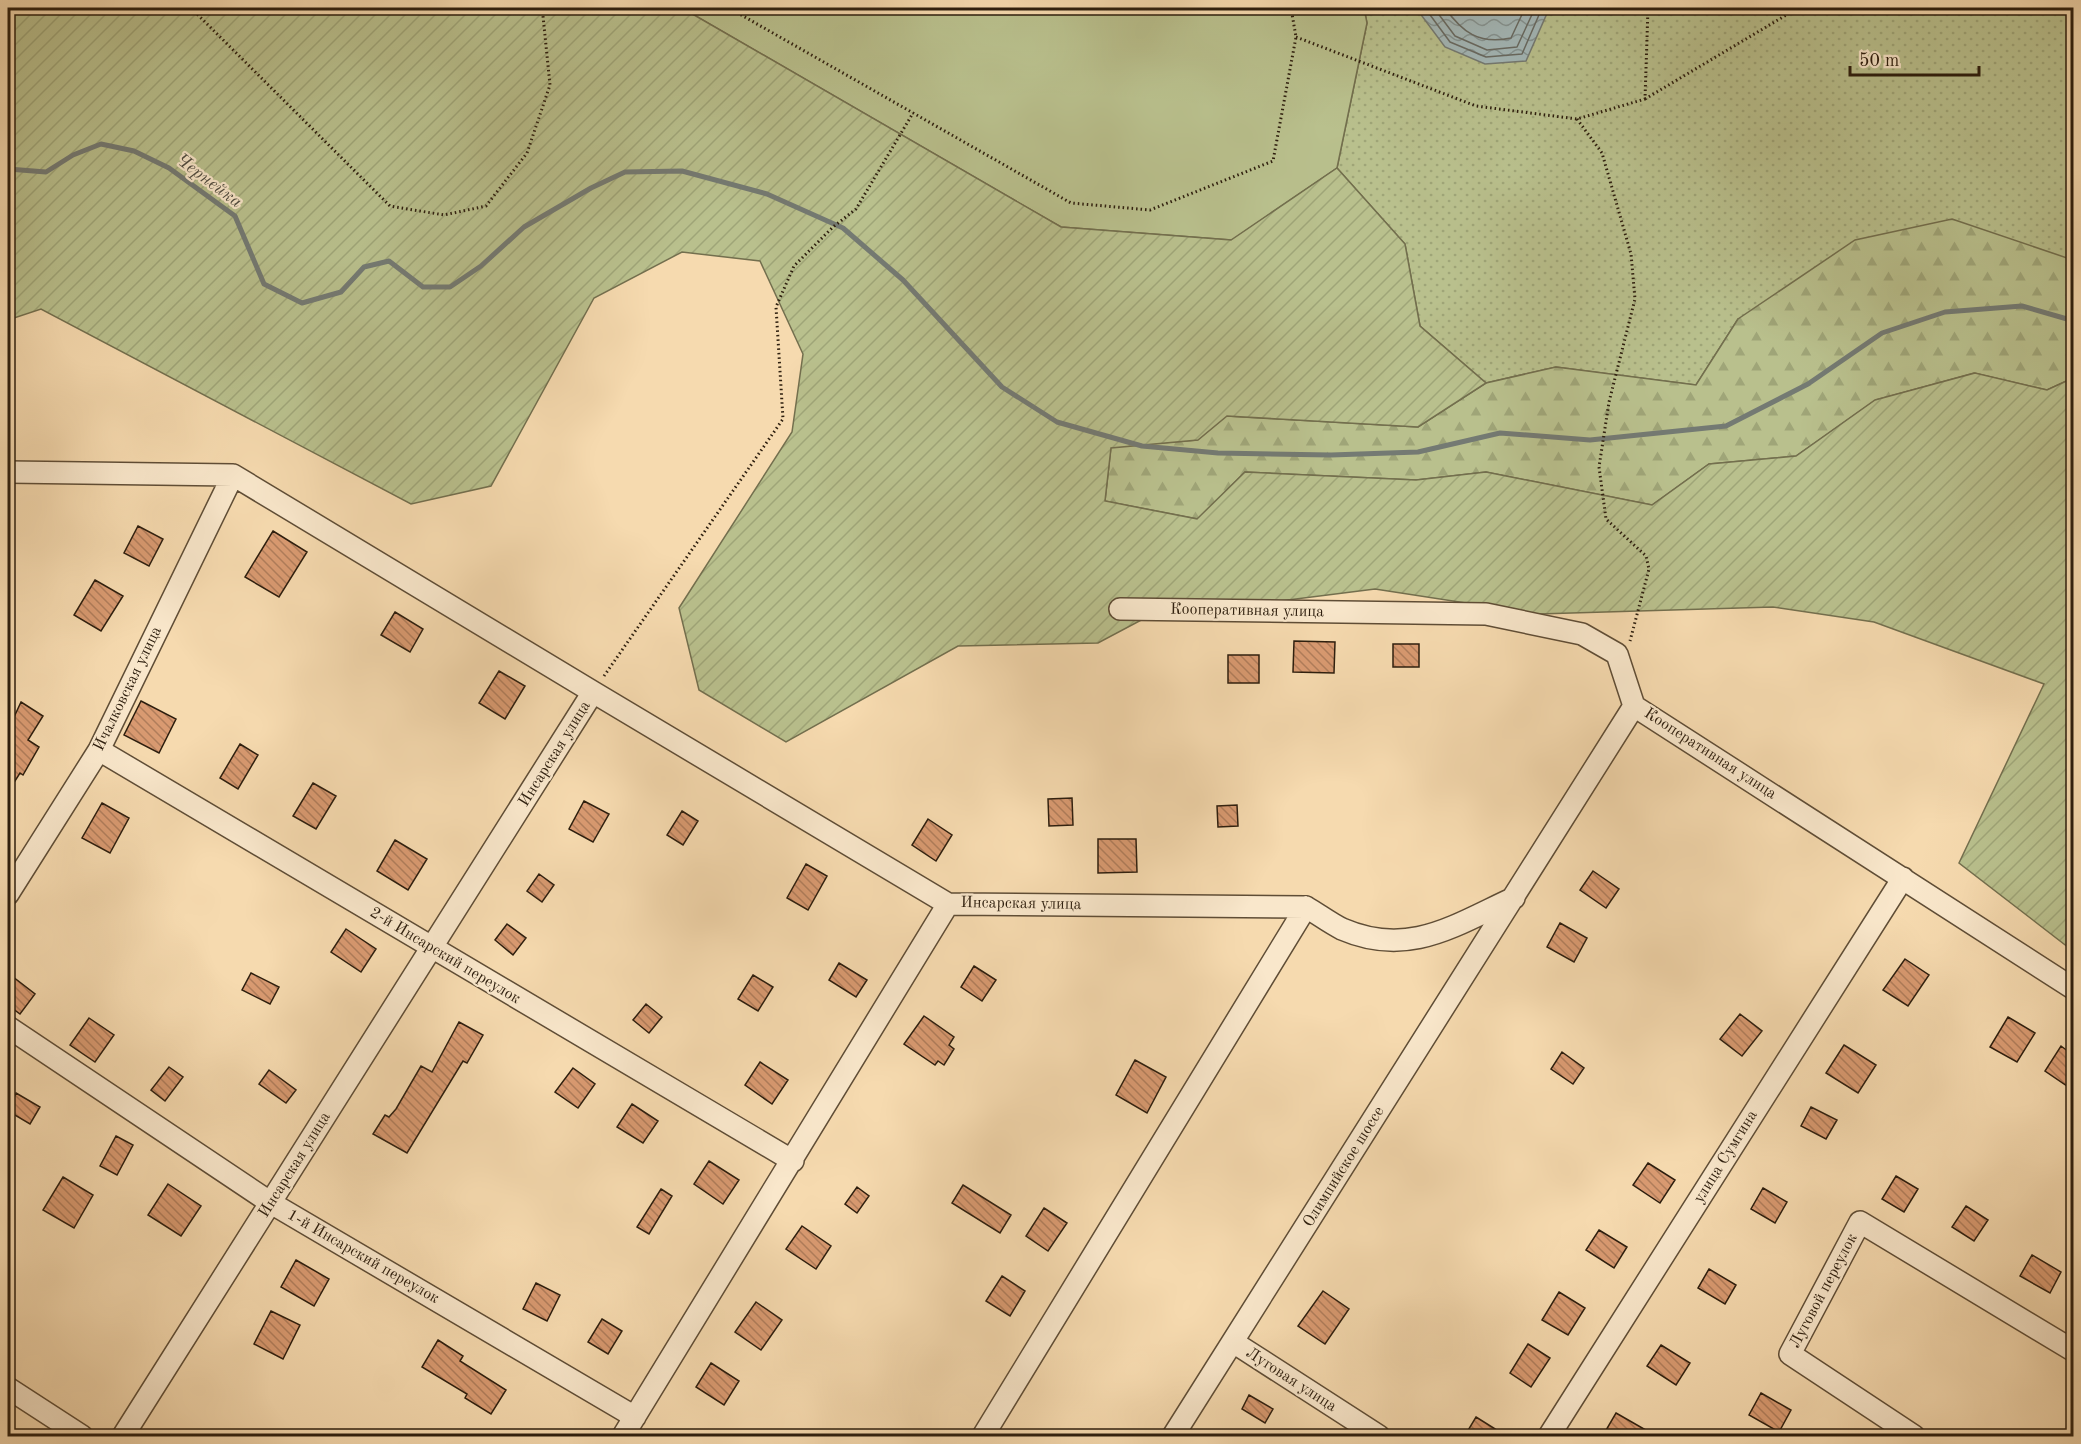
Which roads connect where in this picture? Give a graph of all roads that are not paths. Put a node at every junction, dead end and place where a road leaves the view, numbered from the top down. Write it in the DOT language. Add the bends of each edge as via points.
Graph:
graph roads {
  1 [pos="8,472"];
  2 [pos="233,475"];
  3 [pos="1120,609"];
  4 [pos="593,692"];
  5 [pos="1634,706"];
  6 [pos="99,750"];
  7 [pos="1903,878"];
  8 [pos="8,894"];
  9 [pos="1514,898"];
  10 [pos="948,904"];
  11 [pos="1306,907"];
  12 [pos="431,949"];
  13 [pos="2073,989"];
  14 [pos="8,1027"];
  15 [pos="793,1161"];
  16 [pos="271,1203"];
  17 [pos="1233,1342"];
  18 [pos="2073,1351"];
  19 [pos="8,1388"];
  20 [pos="635,1417"];
  21 [pos="82,1437"];
  22 [pos="123,1437"];
  23 [pos="623,1437"];
  24 [pos="983,1437"];
  25 [pos="1173,1437"];
  26 [pos="1379,1437"];
  27 [pos="1549,1437"];
  28 [pos="1914,1437"];
  1 -- 2 [label="street"];
  2 -- 4 [label="street"];
  2 -- 6 [label="street, Ичалковская улица"];
  3 -- 5 [label="street, Кооперативная улица" via="1486,614 1582,634 1617,654"];
  4 -- 10 [label="street, Инсарская улица"];
  4 -- 12 [label="street, Инсарская улица"];
  5 -- 7 [label="street, Кооперативная улица"];
  5 -- 9 [label="street, Олимпийское шоссе"];
  6 -- 8 [label="street, Ичалковская улица"];
  6 -- 12 [label="street, 2-й Инсарский переулок"];
  7 -- 13 [label="street, Кооперативная улица"];
  7 -- 27 [label="street, улица Сумгина"];
  9 -- 11 [label="street" via="1429,937 1390,941 1343,929"];
  9 -- 17 [label="street, Олимпийское шоссе"];
  10 -- 11 [label="street, Инсарская улица"];
  10 -- 15 [label="street"];
  11 -- 24 [label="street"];
  12 -- 15 [label="street, 2-й Инсарский переулок"];
  12 -- 16 [label="street, Инсарская улица"];
  14 -- 16 [label="street, 1-й Инсарский переулок"];
  15 -- 20 [label="street"];
  16 -- 20 [label="street, 1-й Инсарский переулок"];
  16 -- 22 [label="street, Инсарская улица"];
  17 -- 25 [label="street, Олимпийское шоссе"];
  17 -- 26 [label="street, Луговая улица"];
  18 -- 28 [label="street, Луговой переулок" via="1860,1222 1790,1354"];
  19 -- 21 [label="street"];
  20 -- 23 [label="street"];
}
